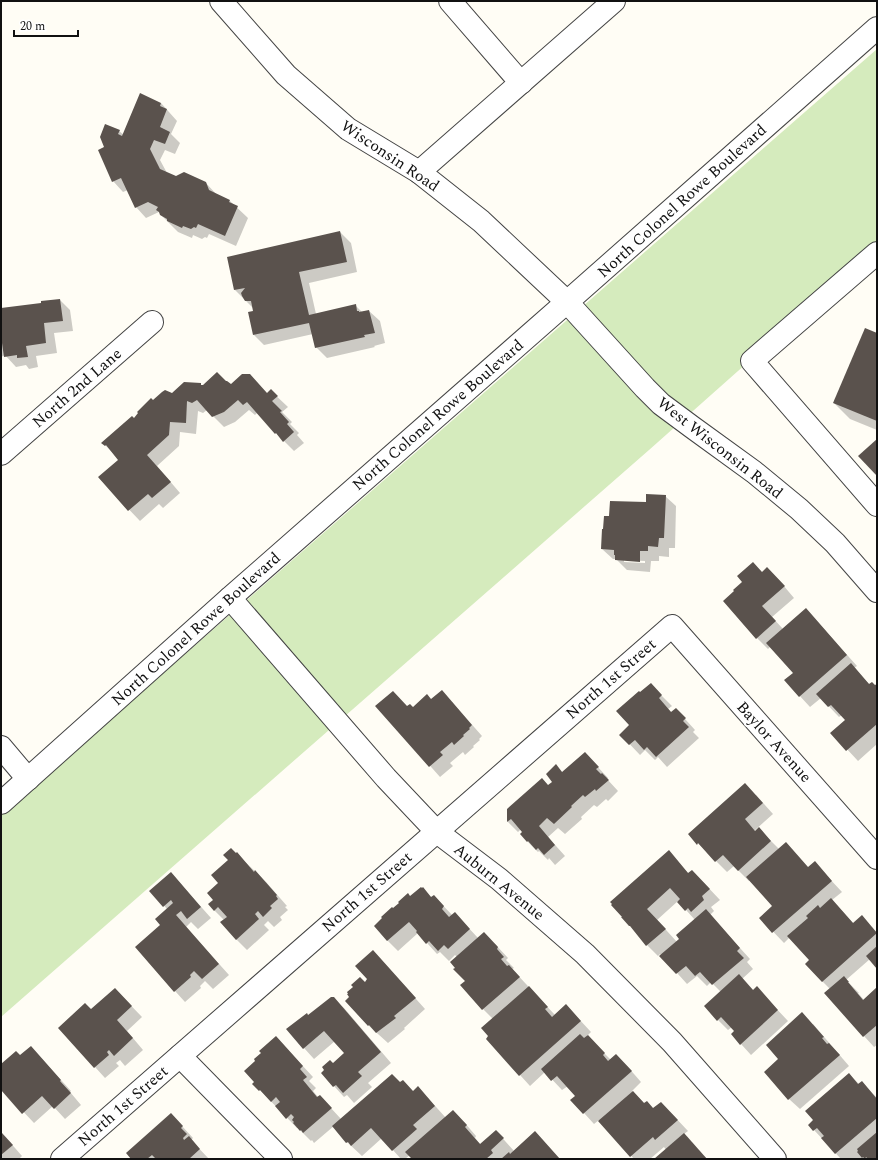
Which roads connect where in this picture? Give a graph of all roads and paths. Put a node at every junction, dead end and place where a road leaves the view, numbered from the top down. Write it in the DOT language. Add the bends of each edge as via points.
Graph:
graph roads {
  1 [pos="221,1"];
  2 [pos="450,1"];
  3 [pos="614,1"];
  4 [pos="877,28"];
  5 [pos="521,83"];
  6 [pos="419,172"];
  7 [pos="877,253"];
  8 [pos="567,302"];
  9 [pos="152,322"];
  10 [pos="1,454"];
  11 [pos="877,505"];
  12 [pos="877,591"];
  13 [pos="230,598"];
  14 [pos="672,626"];
  15 [pos="1,747"];
  16 [pos="28,779"];
  17 [pos="1,803"];
  18 [pos="437,832"];
  19 [pos="877,858"];
  20 [pos="180,1056"];
  21 [pos="62,1159"];
  22 [pos="281,1159"];
  23 [pos="775,1159"];
  1 -- 6 [label="street, Wisconsin Road" via="286,75 348,129"];
  2 -- 5 [label="street"];
  3 -- 5 [label="street"];
  4 -- 8 [label="street, North Colonel Rowe Boulevard"];
  5 -- 6 [label="street"];
  6 -- 8 [label="street, Wisconsin Road" via="481,222"];
  7 -- 11 [label="street" via="752,361"];
  8 -- 12 [label="street, West Wisconsin Road" via="661,404 754,472 798,509 835,543"];
  8 -- 13 [label="street, North Colonel Rowe Boulevard"];
  9 -- 10 [label="street, North 2nd Lane"];
  13 -- 16 [label="street, North Colonel Rowe Boulevard"];
  13 -- 18 [label="street, Auburn Avenue" via="386,778"];
  14 -- 18 [label="street, North 1st Street"];
  14 -- 19 [label="street, Baylor Avenue"];
  15 -- 16 [label="street"];
  16 -- 17 [label="street, North Colonel Rowe Boulevard"];
  18 -- 20 [label="street, North 1st Street"];
  18 -- 23 [label="street, Auburn Avenue" via="499,879 585,954 672,1042"];
  20 -- 21 [label="street, North 1st Street"];
  20 -- 22 [label="street"];
}
